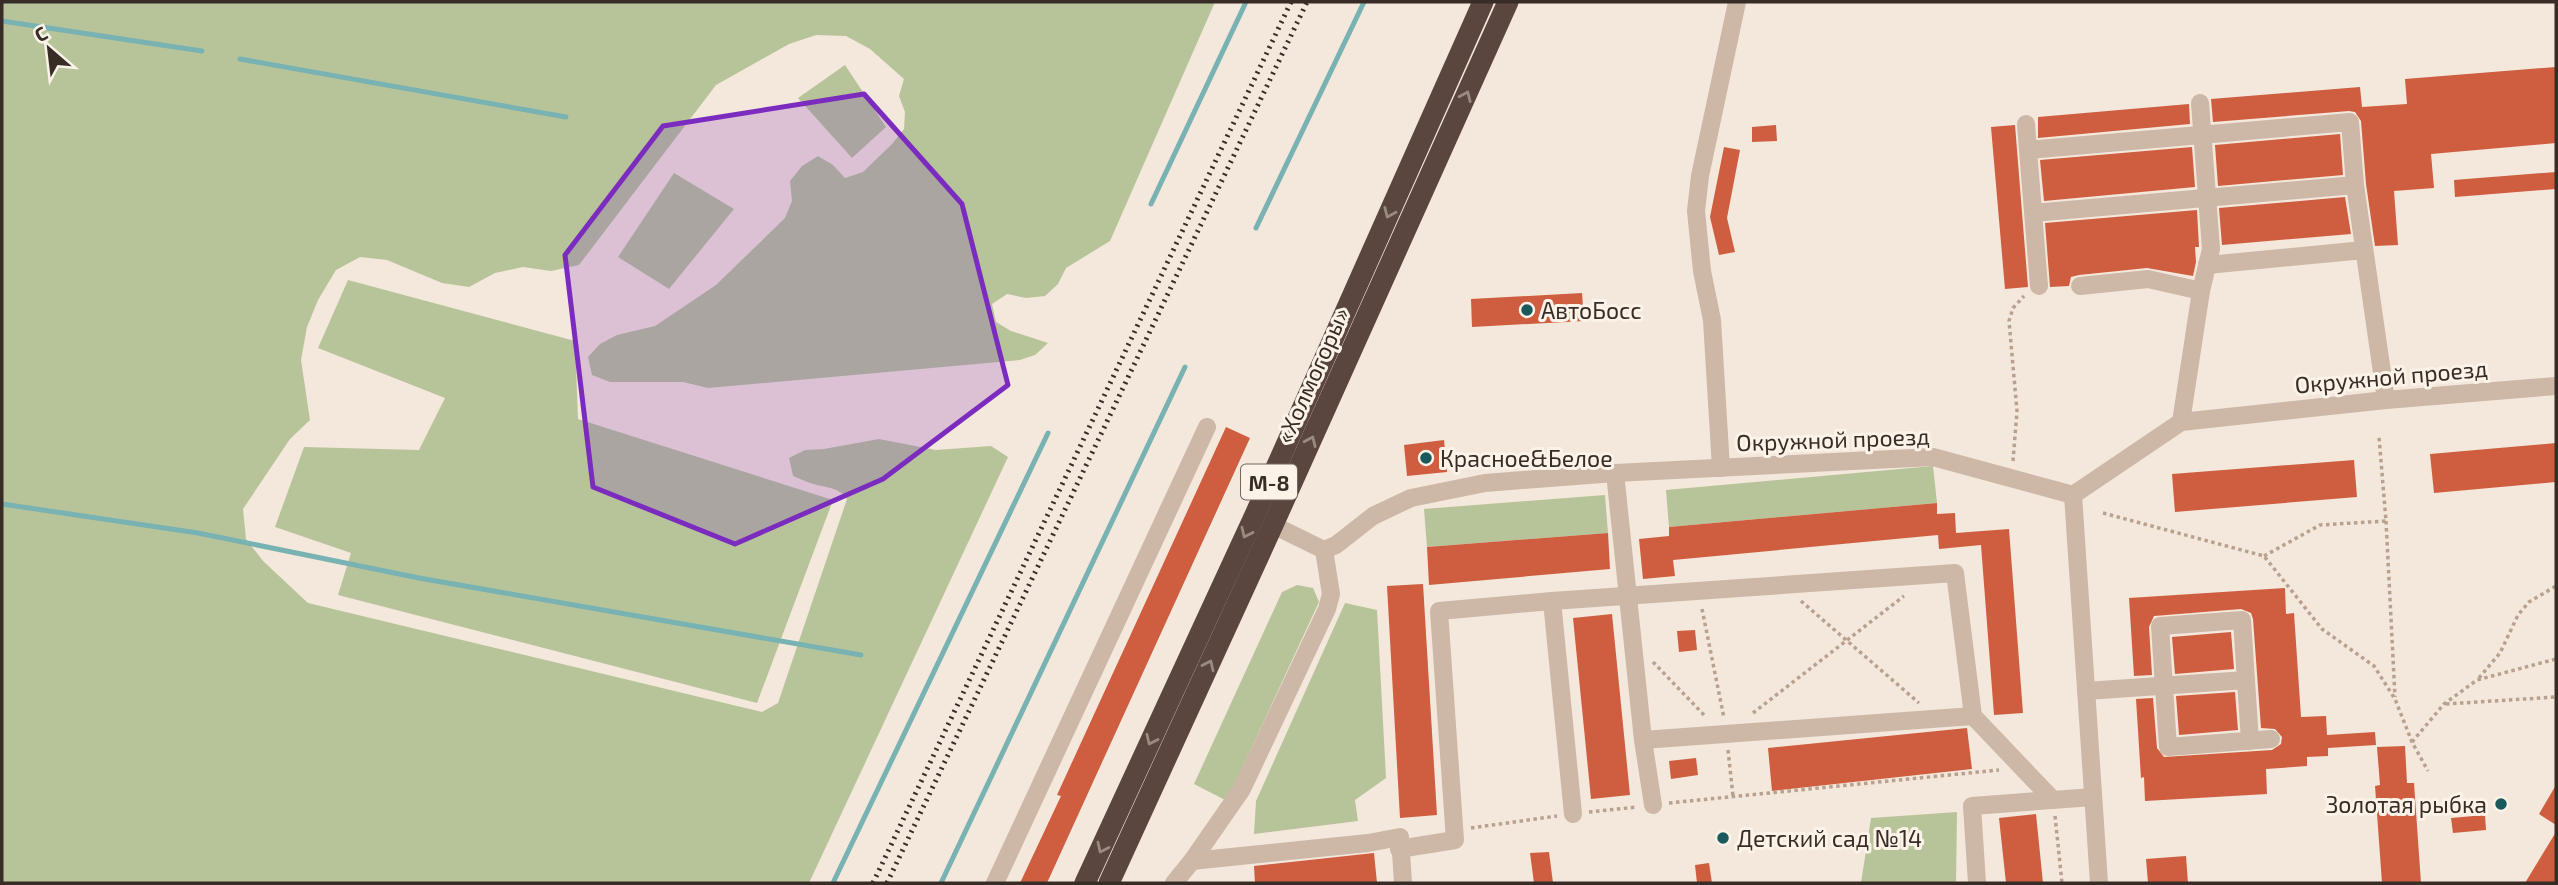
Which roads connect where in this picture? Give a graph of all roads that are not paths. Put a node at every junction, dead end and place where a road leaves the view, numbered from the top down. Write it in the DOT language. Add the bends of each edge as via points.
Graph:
graph roads {
  1 [pos="1483,2"];
  2 [pos="1508,2"];
  3 [pos="1737,2"];
  4 [pos="2200,103"];
  5 [pos="2026,124"];
  6 [pos="2202,135"];
  7 [pos="2028,150"];
  8 [pos="2355,185"];
  9 [pos="2207,198"];
  10 [pos="2033,213"];
  11 [pos="2364,250"];
  12 [pos="2207,265"];
  13 [pos="2039,286"];
  14 [pos="2080,286"];
  15 [pos="2201,291"];
  16 [pos="2556,386"];
  17 [pos="2386,400"];
  18 [pos="2181,422"];
  19 [pos="1207,427"];
  20 [pos="1721,468"];
  21 [pos="1615,473"];
  22 [pos="2073,495"];
  23 [pos="1273,525"];
  24 [pos="1324,550"];
  25 [pos="1628,594"];
  26 [pos="1552,601"];
  27 [pos="2246,680"];
  28 [pos="2164,686"];
  29 [pos="2086,691"];
  30 [pos="1973,716"];
  31 [pos="1643,740"];
  32 [pos="2271,740"];
  33 [pos="2250,741"];
  34 [pos="2093,797"];
  35 [pos="2053,800"];
  36 [pos="1653,805"];
  37 [pos="1573,814"];
  38 [pos="1399,849"];
  39 [pos="1192,861"];
  40 [pos="995,883"];
  41 [pos="1085,883"];
  42 [pos="1109,883"];
  43 [pos="1174,883"];
  44 [pos="1403,883"];
  45 [pos="1977,883"];
  46 [pos="2099,883"];
  1 -- 41 [label="highway, «Холмогоры» / М-8, one-way"];
  23 -- 2 [label="highway, «Холмогоры» / М-8, one-way"];
  3 -- 20 [label="street" via="1696,211 1712,320"];
  4 -- 6 [label="street"];
  5 -- 7 [label="street"];
  6 -- 7 [label="street"];
  6 -- 8 [label="street" via="2350,122"];
  6 -- 9 [label="street"];
  7 -- 10 [label="street"];
  8 -- 9 [label="street"];
  8 -- 11 [label="street"];
  9 -- 10 [label="street"];
  9 -- 12 [label="street" via="2211,249"];
  10 -- 13 [label="street"];
  11 -- 12 [label="street"];
  11 -- 17 [label="street"];
  12 -- 15 [label="street"];
  14 -- 15 [label="street" via="2148,279"];
  15 -- 18 [label="street"];
  16 -- 17 [label="street, Окружной проезд"];
  17 -- 18 [label="street, Окружной проезд"];
  18 -- 22 [label="street, Окружной проезд"];
  19 -- 40 [label="street"];
  20 -- 21 [label="street, Окружной проезд"];
  20 -- 22 [label="street, Окружной проезд" via="1933,457"];
  21 -- 24 [label="street, Окружной проезд" via="1485,482 1411,498 1373,516"];
  21 -- 25 [label="street"];
  22 -- 29 [label="street"];
  23 -- 24 [label="street"];
  42 -- 23 [label="highway, «Холмогоры» / М-8, one-way"];
  24 -- 39 [label="street" via="1331,594 1327,609 1242,789"];
  25 -- 26 [label="street"];
  25 -- 30 [label="street" via="1955,573"];
  25 -- 31 [label="street"];
  26 -- 37 [label="street"];
  26 -- 38 [label="street" via="1439,611 1455,841"];
  27 -- 28 [label="street"];
  27 -- 28 [label="street" via="2242,620 2160,626"];
  27 -- 33 [label="street"];
  28 -- 29 [label="street"];
  28 -- 33 [label="street" via="2168,747"];
  29 -- 34 [label="street"];
  30 -- 31 [label="street"];
  30 -- 35 [label="street"];
  31 -- 36 [label="street"];
  32 -- 33 [label="street"];
  34 -- 35 [label="street"];
  34 -- 46 [label="street"];
  35 -- 45 [label="street" via="1972,806"];
  38 -- 39 [label="street" via="1400,837"];
  38 -- 44 [label="street"];
  39 -- 43 [label="street"];
}
